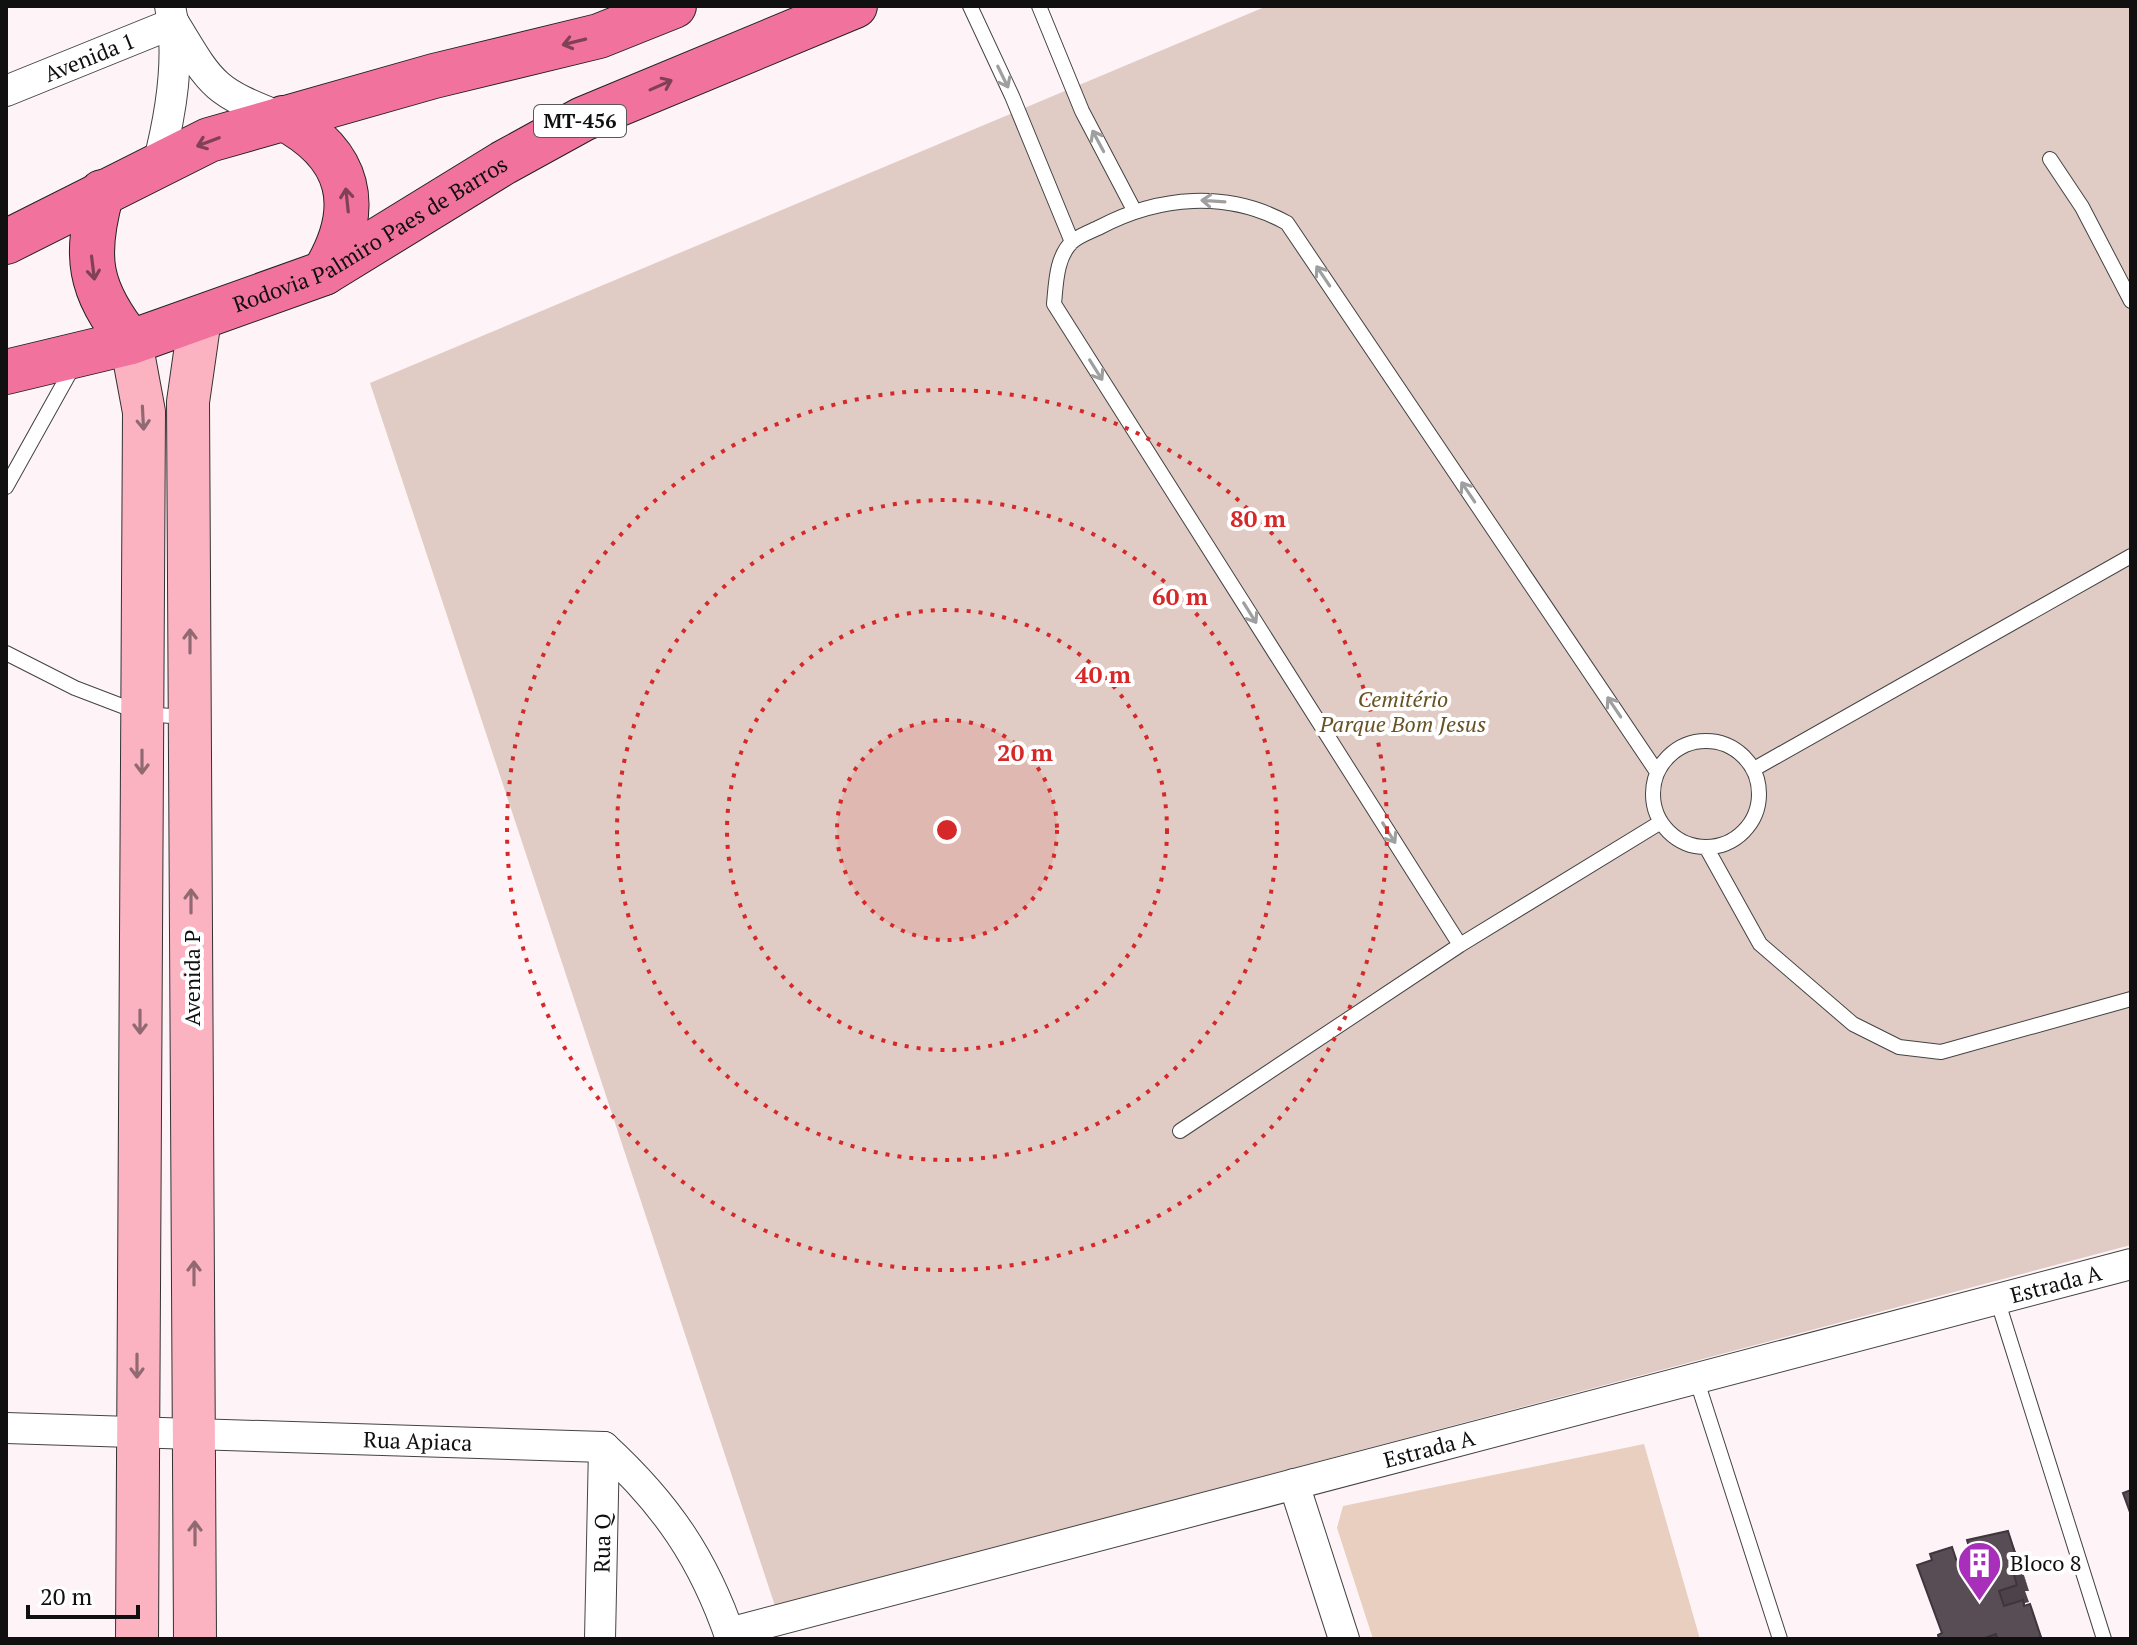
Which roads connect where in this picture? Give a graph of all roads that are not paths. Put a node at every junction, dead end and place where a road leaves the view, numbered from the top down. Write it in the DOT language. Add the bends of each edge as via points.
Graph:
graph roads {
  1 [pos="674,6"];
  2 [pos="855,6"];
  3 [pos="970,6"];
  4 [pos="1039,6"];
  5 [pos="172,14"];
  6 [pos="6,91"];
  7 [pos="283,118"];
  8 [pos="2050,159"];
  9 [pos="158,164"];
  10 [pos="102,192"];
  11 [pos="1134,210"];
  12 [pos="6,242"];
  13 [pos="1072,242"];
  14 [pos="324,273"];
  15 [pos="2131,301"];
  16 [pos="200,318"];
  17 [pos="131,342"];
  18 [pos="80,354"];
  19 [pos="6,372"];
  20 [pos="6,487"];
  21 [pos="2131,556"];
  22 [pos="6,653"];
  23 [pos="143,714"];
  24 [pos="190,717"];
  25 [pos="1754,769"];
  26 [pos="1657,772"];
  27 [pos="1661,822"];
  28 [pos="1706,847"];
  29 [pos="1460,945"];
  30 [pos="2131,999"];
  31 [pos="1180,1131"];
  32 [pos="2131,1264"];
  33 [pos="1997,1299"];
  34 [pos="1695,1377"];
  35 [pos="6,1428"];
  36 [pos="137,1431"];
  37 [pos="195,1434"];
  38 [pos="604,1447"];
  39 [pos="1294,1484"];
  40 [pos="730,1636"];
  41 [pos="137,1639"];
  42 [pos="195,1639"];
  43 [pos="600,1639"];
  44 [pos="1344,1639"];
  45 [pos="1780,1639"];
  46 [pos="2104,1639"];
  1 -- 7 [label="main road, one-way" via="599,36"];
  14 -- 2 [label="main road, Rodovia Palmiro Paes de Barros / MT-456, one-way" via="583,119"];
  3 -- 13 [label="lane, one-way"];
  11 -- 4 [label="lane, one-way" via="1082,111"];
  5 -- 6 [label="street, Avenida 1"];
  5 -- 7 [label="street" via="212,83 229,97"];
  5 -- 9 [label="street" via="171,105"];
  7 -- 9 [label="main road, one-way" via="209,140"];
  14 -- 7 [label="main road, one-way" via="341,246 348,216 345,184 332,156 311,133"];
  8 -- 15 [label="lane" via="2082,207"];
  9 -- 10 [label="main road"];
  10 -- 12 [label="main road"];
  10 -- 17 [label="main road, one-way" via="91,232 91,273 105,310"];
  11 -- 13 [label="lane"];
  26 -- 11 [label="lane, one-way" via="1287,223 1259,207 1210,199"];
  13 -- 29 [label="lane, one-way" via="1057,269 1054,304"];
  14 -- 16 [label="main road, Rodovia Palmiro Paes de Barros / MT-456"];
  16 -- 17 [label="main road, Rodovia Palmiro Paes de Barros / MT-456"];
  24 -- 16 [label="street, Avenida P, one-way" via="188,402"];
  17 -- 18 [label="main road, Rodovia Palmiro Paes de Barros / MT-456"];
  17 -- 23 [label="street, one-way" via="144,412"];
  18 -- 19 [label="main road, Rodovia Palmiro Paes de Barros / MT-456"];
  18 -- 20 [label="lane"];
  21 -- 25 [label="lane"];
  22 -- 23 [label="lane"];
  23 -- 24 [label="lane"];
  23 -- 36 [label="street, one-way"];
  37 -- 24 [label="street, Avenida P, one-way"];
  25 -- 26 [label="lane" via="1743,755 1713,740 1680,747"];
  25 -- 28 [label="lane" via="1758,805 1751,822 1740,836"];
  26 -- 27 [label="lane" via="1654,806"];
  27 -- 28 [label="lane" via="1688,845"];
  27 -- 29 [label="lane"];
  28 -- 30 [label="lane" via="1760,944 1853,1024 1899,1047 1941,1052"];
  29 -- 31 [label="lane"];
  32 -- 33 [label="street, Estrada A"];
  33 -- 34 [label="street, Estrada A"];
  33 -- 46 [label="lane"];
  34 -- 39 [label="street, Estrada A"];
  34 -- 45 [label="lane"];
  35 -- 36 [label="street, Rua Apiaca"];
  36 -- 37 [label="street, Rua Apiaca"];
  36 -- 41 [label="street"];
  37 -- 38 [label="street, Rua Apiaca"];
  42 -- 37 [label="street, Avenida P, one-way"];
  38 -- 40 [label="street" via="644,1484 698,1557"];
  38 -- 43 [label="street, Rua Q"];
  39 -- 40 [label="street, Estrada A"];
  39 -- 44 [label="street"];
}
